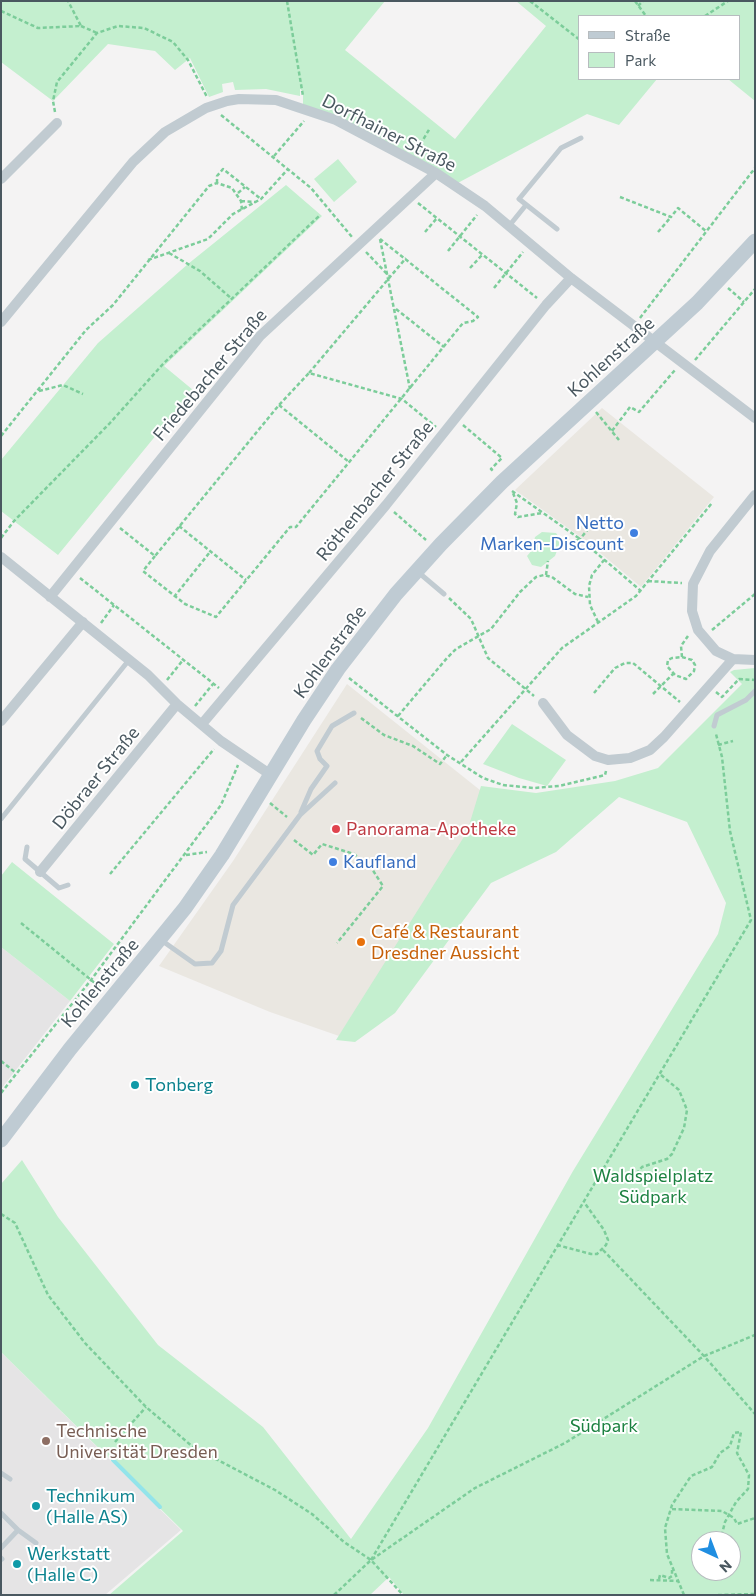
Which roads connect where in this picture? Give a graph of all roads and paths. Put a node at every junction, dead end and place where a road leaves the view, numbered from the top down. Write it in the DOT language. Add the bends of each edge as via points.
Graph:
graph roads {
  1 [pos="68,1"];
  2 [pos="287,1"];
  3 [pos="530,1"];
  4 [pos="634,1"];
  5 [pos="643,1"];
  6 [pos="728,1"];
  7 [pos="638,6"];
  8 [pos="1,10"];
  9 [pos="645,15"];
  10 [pos="707,15"];
  11 [pos="81,26"];
  12 [pos="97,33"];
  13 [pos="578,38"];
  14 [pos="212,106"];
  15 [pos="308,110"];
  16 [pos="57,123"];
  17 [pos="430,128"];
  18 [pos="581,138"];
  19 [pos="274,156"];
  20 [pos="411,159"];
  21 [pos="755,168"];
  22 [pos="288,169"];
  23 [pos="436,173"];
  24 [pos="1,179"];
  25 [pos="217,183"];
  26 [pos="246,187"];
  27 [pos="238,193"];
  28 [pos="412,197"];
  29 [pos="620,197"];
  30 [pos="261,199"];
  31 [pos="241,201"];
  32 [pos="256,203"];
  33 [pos="526,205"];
  34 [pos="485,206"];
  35 [pos="242,210"];
  36 [pos="319,216"];
  37 [pos="671,217"];
  38 [pos="437,218"];
  39 [pos="509,226"];
  40 [pos="557,229"];
  41 [pos="425,232"];
  42 [pos="658,232"];
  43 [pos="707,232"];
  44 [pos="375,235"];
  45 [pos="460,237"];
  46 [pos="755,242"];
  47 [pos="358,244"];
  48 [pos="530,244"];
  49 [pos="448,250"];
  50 [pos="169,253"];
  51 [pos="482,255"];
  52 [pos="406,258"];
  53 [pos="148,261"];
  54 [pos="470,268"];
  55 [pos="505,274"];
  56 [pos="389,276"];
  57 [pos="571,278"];
  58 [pos="720,280"];
  59 [pos="494,288"];
  60 [pos="755,289"];
  61 [pos="232,299"];
  62 [pos="744,302"];
  63 [pos="546,305"];
  64 [pos="395,308"];
  65 [pos="1,322"];
  66 [pos="634,325"];
  67 [pos="655,342"];
  68 [pos="444,347"];
  69 [pos="684,365"];
  70 [pos="310,373"];
  71 [pos="410,389"];
  72 [pos="38,391"];
  73 [pos="83,394"];
  74 [pos="402,399"];
  75 [pos="279,405"];
  76 [pos="596,412"];
  77 [pos="753,413"];
  78 [pos="612,431"];
  79 [pos="444,433"];
  80 [pos="1,436"];
  81 [pos="619,440"];
  82 [pos="350,462"];
  83 [pos="512,492"];
  84 [pos="755,495"];
  85 [pos="712,503"];
  86 [pos="386,505"];
  87 [pos="544,513"];
  88 [pos="111,521"];
  89 [pos="593,523"];
  90 [pos="179,526"];
  91 [pos="1,538"];
  92 [pos="580,539"];
  93 [pos="558,548"];
  94 [pos="436,549"];
  95 [pos="210,552"];
  96 [pos="155,556"];
  97 [pos="1,557"];
  98 [pos="604,560"];
  99 [pos="548,561"];
  100 [pos="71,570"];
  101 [pos="416,571"];
  102 [pos="546,576"];
  103 [pos="246,580"];
  104 [pos="648,581"];
  105 [pos="675,583"];
  106 [pos="641,591"];
  107 [pos="444,594"];
  108 [pos="755,594"];
  109 [pos="50,596"];
  110 [pos="174,597"];
  111 [pos="588,597"];
  112 [pos="114,605"];
  113 [pos="457,605"];
  114 [pos="82,622"];
  115 [pos="598,622"];
  116 [pos="94,632"];
  117 [pos="701,634"];
  118 [pos="478,636"];
  119 [pos="682,657"];
  120 [pos="733,659"];
  121 [pos="130,660"];
  122 [pos="184,660"];
  123 [pos="755,660"];
  124 [pos="338,669"];
  125 [pos="674,673"];
  126 [pos="755,680"];
  127 [pos="213,684"];
  128 [pos="660,686"];
  129 [pos="162,688"];
  130 [pos="525,689"];
  131 [pos="755,691"];
  132 [pos="594,693"];
  133 [pos="653,694"];
  134 [pos="227,695"];
  135 [pos="722,697"];
  136 [pos="543,703"];
  137 [pos="177,704"];
  138 [pos="689,709"];
  139 [pos="354,713"];
  140 [pos="188,714"];
  141 [pos="398,716"];
  142 [pos="1,721"];
  143 [pos="202,724"];
  144 [pos="714,726"];
  145 [pos="221,741"];
  146 [pos="733,741"];
  147 [pos="718,745"];
  148 [pos="242,755"];
  149 [pos="447,755"];
  150 [pos="461,762"];
  151 [pos="271,775"];
  152 [pos="605,775"];
  153 [pos="335,784"];
  154 [pos="260,794"];
  155 [pos="300,815"];
  156 [pos="1,819"];
  157 [pos="294,823"];
  158 [pos="300,845"];
  159 [pos="27,847"];
  160 [pos="184,855"];
  161 [pos="218,861"];
  162 [pos="40,872"];
  163 [pos="110,874"];
  164 [pos="68,885"];
  165 [pos="751,920"];
  166 [pos="21,923"];
  167 [pos="755,924"];
  168 [pos="161,940"];
  169 [pos="336,943"];
  170 [pos="91,980"];
  171 [pos="1,1061"];
  172 [pos="16,1073"];
  173 [pos="660,1075"];
  174 [pos="1,1093"];
  175 [pos="1,1140"];
  176 [pos="603,1172"];
  177 [pos="584,1202"];
  178 [pos="1,1214"];
  179 [pos="557,1245"];
  180 [pos="603,1250"];
  181 [pos="755,1335"];
  182 [pos="704,1356"];
  183 [pos="146,1407"];
  184 [pos="755,1414"];
  185 [pos="116,1442"];
  186 [pos="1,1473"];
  187 [pos="10,1479"];
  188 [pos="672,1509"];
  189 [pos="1,1513"];
  190 [pos="729,1515"];
  191 [pos="755,1518"];
  192 [pos="18,1530"];
  193 [pos="723,1531"];
  194 [pos="36,1544"];
  195 [pos="1,1548"];
  196 [pos="371,1560"];
  197 [pos="672,1566"];
  198 [pos="659,1579"];
  199 [pos="650,1580"];
  200 [pos="678,1581"];
  201 [pos="755,1594"];
  202 [pos="334,1595"];
  203 [pos="403,1595"];
  204 [pos="684,1595"];
  205 [pos="718,1595"];
  1 -- 11 [label="path"];
  2 -- 15 [label="path"];
  3 -- 13 [label="path"];
  4 -- 7 [label="path"];
  5 -- 7 [label="path"];
  6 -- 10 [label="path"];
  7 -- 9 [label="path"];
  8 -- 11 [label="path" via="38,28"];
  11 -- 12 [label="path"];
  12 -- 14 [label="path" via="118,26 144,28 173,42 188,60"];
  12 -- 16 [label="path" via="57,82 53,101"];
  14 -- 15 [label="street, Dorfhainer Straße" via="239,99 276,100"];
  14 -- 19 [label="path"];
  14 -- 65 [label="street, Dorfhainer Straße" via="165,132 133,162"];
  15 -- 19 [label="path"];
  15 -- 20 [label="street, Dorfhainer Straße" via="336,120"];
  16 -- 24 [label="street"];
  17 -- 20 [label="path"];
  18 -- 33 [label="lane" via="561,148 537,177 519,199"];
  19 -- 22 [label="path"];
  20 -- 23 [label="street, Dorfhainer Straße"];
  21 -- 43 [label="path"];
  22 -- 30 [label="path"];
  22 -- 47 [label="path" via="311,188"];
  23 -- 28 [label="street, Friedebacher Straße"];
  23 -- 34 [label="street, Dorfhainer Straße"];
  25 -- 26 [label="path" via="217,176 223,169"];
  25 -- 27 [label="path" via="225,184"];
  25 -- 53 [label="path" via="196,198"];
  26 -- 27 [label="path"];
  26 -- 30 [label="path"];
  27 -- 31 [label="path"];
  28 -- 38 [label="path"];
  28 -- 44 [label="street, Friedebacher Straße"];
  29 -- 37 [label="path"];
  30 -- 32 [label="path"];
  31 -- 32 [label="path"];
  31 -- 35 [label="path"];
  32 -- 35 [label="path"];
  33 -- 39 [label="lane"];
  33 -- 40 [label="lane"];
  34 -- 39 [label="street, Dorfhainer Straße"];
  34 -- 45 [label="path"];
  35 -- 50 [label="path" via="224,221 208,239"];
  36 -- 61 [label="path"];
  37 -- 42 [label="path"];
  37 -- 43 [label="path" via="679,207"];
  38 -- 41 [label="path"];
  38 -- 45 [label="path"];
  39 -- 48 [label="street, Dorfhainer Straße"];
  43 -- 66 [label="path"];
  44 -- 47 [label="street, Friedebacher Straße"];
  44 -- 52 [label="path"];
  44 -- 56 [label="path"];
  45 -- 49 [label="path"];
  45 -- 51 [label="path"];
  46 -- 58 [label="street, Kohlenstraße"];
  47 -- 56 [label="path"];
  47 -- 88 [label="street, Friedebacher Straße" via="260,336"];
  48 -- 55 [label="path"];
  48 -- 57 [label="street, Dorfhainer Straße"];
  50 -- 53 [label="path"];
  50 -- 61 [label="path" via="200,271"];
  51 -- 54 [label="path"];
  51 -- 55 [label="path"];
  52 -- 56 [label="path"];
  52 -- 68 [label="path" via="478,317 463,323"];
  53 -- 72 [label="path" via="113,305 86,330"];
  55 -- 59 [label="path"];
  55 -- 63 [label="path"];
  56 -- 64 [label="path"];
  56 -- 70 [label="path"];
  57 -- 63 [label="street, Röthenbacher Straße"];
  57 -- 66 [label="street, Dorfhainer Straße"];
  58 -- 62 [label="path"];
  58 -- 67 [label="street, Kohlenstraße"];
  60 -- 62 [label="path"];
  61 -- 91 [label="path" via="163,364"];
  62 -- 69 [label="path"];
  63 -- 79 [label="street, Röthenbacher Straße"];
  64 -- 68 [label="path"];
  64 -- 71 [label="path"];
  66 -- 67 [label="street, Dorfhainer Straße"];
  67 -- 69 [label="street, Dorfhainer Straße"];
  67 -- 94 [label="street, Kohlenstraße" via="502,482"];
  68 -- 71 [label="path"];
  69 -- 77 [label="street, Dorfhainer Straße"];
  69 -- 78 [label="path" via="639,412 630,407"];
  70 -- 74 [label="path"];
  70 -- 75 [label="path"];
  71 -- 74 [label="path"];
  72 -- 73 [label="path" via="63,385"];
  72 -- 80 [label="path"];
  74 -- 79 [label="path"];
  74 -- 82 [label="path"];
  75 -- 82 [label="path"];
  75 -- 90 [label="path"];
  76 -- 78 [label="path"];
  78 -- 81 [label="path"];
  79 -- 86 [label="street, Röthenbacher Straße"];
  82 -- 103 [label="path"];
  83 -- 87 [label="path" via="518,517"];
  84 -- 117 [label="street" via="710,551 693,584 692,611"];
  85 -- 104 [label="path"];
  86 -- 94 [label="path"];
  86 -- 134 [label="street, Röthenbacher Straße"];
  88 -- 96 [label="path"];
  88 -- 100 [label="street, Friedebacher Straße"];
  89 -- 92 [label="path"];
  90 -- 95 [label="path"];
  90 -- 96 [label="path"];
  92 -- 93 [label="path"];
  92 -- 98 [label="path"];
  94 -- 101 [label="street, Kohlenstraße"];
  95 -- 103 [label="path"];
  95 -- 110 [label="path"];
  96 -- 110 [label="path" via="142,571"];
  97 -- 109 [label="street"];
  98 -- 106 [label="path"];
  98 -- 111 [label="path" via="592,575"];
  99 -- 102 [label="path"];
  100 -- 109 [label="street, Friedebacher Straße"];
  100 -- 112 [label="path"];
  101 -- 107 [label="lane"];
  101 -- 124 [label="street, Kohlenstraße"];
  102 -- 111 [label="path" via="560,581 575,594"];
  102 -- 118 [label="path" via="529,582 491,629"];
  103 -- 110 [label="path" via="216,617"];
  104 -- 105 [label="path"];
  104 -- 106 [label="path"];
  106 -- 115 [label="path"];
  108 -- 117 [label="path"];
  109 -- 114 [label="street"];
  111 -- 115 [label="path"];
  112 -- 116 [label="path"];
  112 -- 122 [label="path"];
  113 -- 118 [label="path" via="471,619"];
  114 -- 116 [label="street"];
  114 -- 142 [label="street"];
  115 -- 130 [label="path" via="562,648"];
  116 -- 121 [label="street"];
  117 -- 119 [label="path" via="683,640"];
  117 -- 120 [label="street" via="716,650"];
  118 -- 130 [label="path" via="488,658"];
  118 -- 141 [label="path" via="447,658"];
  119 -- 125 [label="path" via="667,662"];
  119 -- 125 [label="path" via="692,660 694,671 686,679 680,679"];
  120 -- 123 [label="street"];
  120 -- 138 [label="street"];
  121 -- 129 [label="street"];
  121 -- 156 [label="lane"];
  122 -- 127 [label="path"];
  122 -- 129 [label="path"];
  124 -- 141 [label="path"];
  124 -- 151 [label="street, Kohlenstraße"];
  125 -- 128 [label="path"];
  126 -- 135 [label="path" via="740,678"];
  127 -- 134 [label="path"];
  127 -- 140 [label="path"];
  128 -- 132 [label="path" via="633,663 625,663 615,668"];
  128 -- 133 [label="path"];
  128 -- 138 [label="path"];
  129 -- 137 [label="street"];
  130 -- 136 [label="path"];
  130 -- 150 [label="path"];
  131 -- 144 [label="lane" via="746,700 717,715"];
  134 -- 143 [label="street, Röthenbacher Straße"];
  136 -- 138 [label="street" via="566,735 596,756 608,760 630,758 650,750"];
  137 -- 140 [label="street"];
  137 -- 162 [label="street, Döbraer Straße"];
  139 -- 149 [label="path" via="384,735 413,746 440,764"];
  139 -- 155 [label="lane" via="332,726 317,751 327,766 311,789"];
  140 -- 143 [label="street"];
  141 -- 149 [label="path"];
  143 -- 145 [label="street"];
  144 -- 147 [label="path"];
  145 -- 148 [label="street"];
  145 -- 163 [label="path"];
  146 -- 147 [label="path"];
  147 -- 165 [label="path" via="730,831"];
  148 -- 151 [label="street"];
  148 -- 160 [label="path" via="221,805"];
  149 -- 150 [label="path"];
  150 -- 152 [label="path" via="483,778 503,785 534,788 559,786"];
  151 -- 154 [label="street, Kohlenstraße"];
  153 -- 155 [label="lane"];
  154 -- 157 [label="path"];
  154 -- 161 [label="street, Kohlenstraße"];
  155 -- 157 [label="lane"];
  157 -- 168 [label="lane" via="233,905 222,951 212,963 195,964"];
  158 -- 169 [label="path" via="313,855 322,844 354,854 372,869 383,886"];
  159 -- 162 [label="lane" via="25,859"];
  160 -- 161 [label="path" via="205,851"];
  160 -- 170 [label="path"];
  161 -- 168 [label="street, Kohlenstraße"];
  162 -- 164 [label="lane" via="59,888"];
  165 -- 167 [label="path"];
  165 -- 173 [label="path"];
  166 -- 170 [label="path"];
  168 -- 175 [label="street, Kohlenstraße" via="70,1049"];
  170 -- 172 [label="path"];
  171 -- 172 [label="path"];
  172 -- 174 [label="path"];
  173 -- 176 [label="path"];
  173 -- 176 [label="path" via="679,1090 687,1110 684,1128 672,1154 668,1159 642,1167 627,1181 613,1180"];
  176 -- 177 [label="path"];
  177 -- 179 [label="path"];
  177 -- 180 [label="path" via="608,1240"];
  178 -- 183 [label="path" via="15,1223 48,1295 85,1343"];
  179 -- 180 [label="path" via="591,1254"];
  179 -- 196 [label="path"];
  180 -- 182 [label="path"];
  181 -- 182 [label="path"];
  182 -- 184 [label="path"];
  182 -- 196 [label="path" via="565,1443 475,1488"];
  183 -- 185 [label="path"];
  183 -- 196 [label="path" via="193,1447 275,1490"];
  186 -- 187 [label="lane"];
  188 -- 190 [label="path" via="706,1509"];
  188 -- 190 [label="path" via="691,1476 712,1467 720,1453 730,1446 734,1433 741,1432 737,1453 749,1475 748,1489"];
  188 -- 197 [label="path" via="665,1528"];
  189 -- 192 [label="lane"];
  190 -- 191 [label="path" via="737,1524"];
  190 -- 193 [label="path"];
  192 -- 194 [label="lane"];
  192 -- 195 [label="lane"];
  196 -- 202 [label="path"];
  196 -- 203 [label="path"];
  197 -- 198 [label="path" via="672,1576 660,1575"];
  197 -- 200 [label="path"];
  198 -- 199 [label="path"];
  198 -- 200 [label="path"];
  200 -- 204 [label="path"];
  201 -- 205 [label="path"];
}
